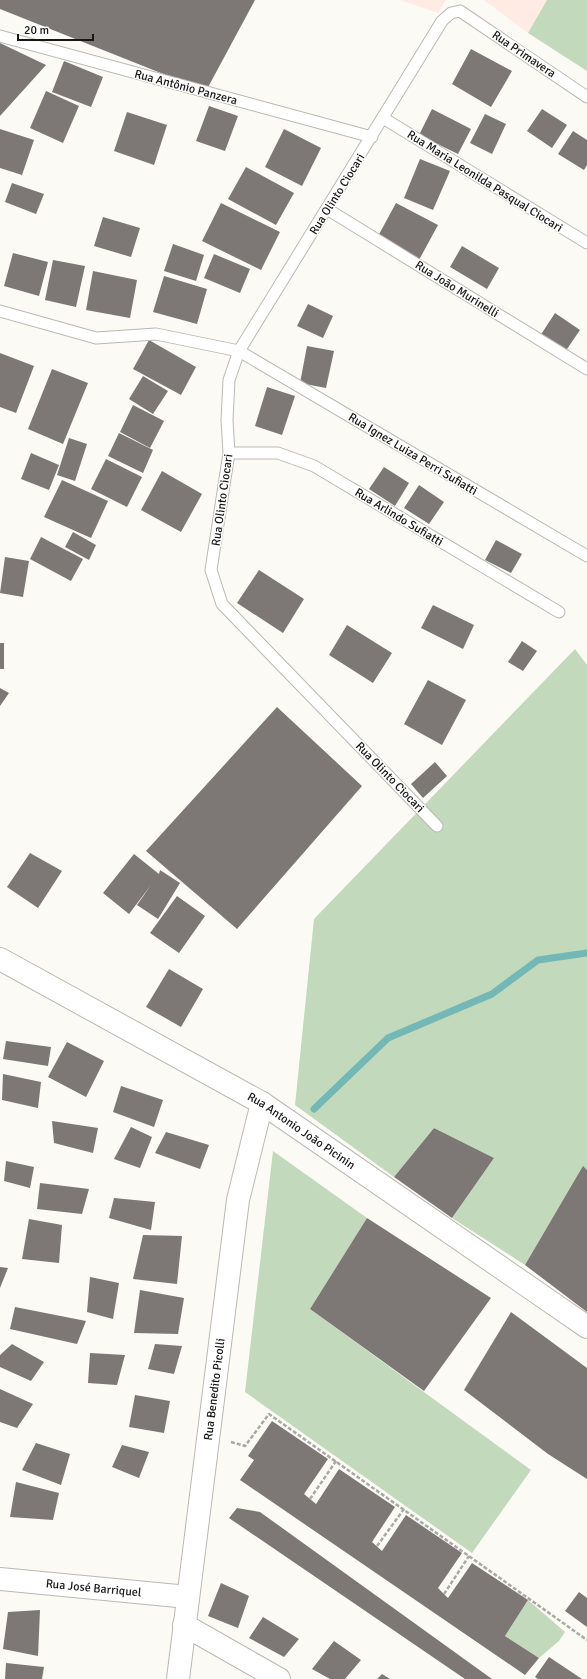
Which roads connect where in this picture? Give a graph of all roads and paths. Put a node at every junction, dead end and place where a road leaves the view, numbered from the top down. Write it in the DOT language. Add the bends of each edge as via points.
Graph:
graph roads {
  1 [pos="460,11"];
  2 [pos="0,36"];
  3 [pos="587,96"];
  4 [pos="383,118"];
  5 [pos="372,137"];
  6 [pos="327,209"];
  7 [pos="587,243"];
  8 [pos="0,311"];
  9 [pos="239,351"];
  10 [pos="587,369"];
  11 [pos="229,453"];
  12 [pos="587,556"];
  13 [pos="559,612"];
  14 [pos="437,826"];
  15 [pos="0,959"];
  16 [pos="262,1103"];
  17 [pos="587,1327"];
  18 [pos="209,1436"];
  19 [pos="336,1461"];
  20 [pos="310,1499"];
  21 [pos="404,1509"];
  22 [pos="377,1546"];
  23 [pos="469,1556"];
  24 [pos="0,1579"];
  25 [pos="444,1594"];
  26 [pos="188,1597"];
  27 [pos="184,1625"];
  28 [pos="587,1640"];
  29 [pos="178,1679"];
  30 [pos="279,1679"];
  1 -- 3 [label="lane, Rua Primavera"];
  1 -- 4 [label="lane, Rua Olinto Ciocari" via="451,13 442,21"];
  2 -- 5 [label="lane, Rua Antônio Panzera"];
  4 -- 5 [label="lane, Rua Olinto Ciocari"];
  4 -- 7 [label="lane, Rua Maria Leonilda Pasqual Ciocari"];
  5 -- 6 [label="lane, Rua Olinto Ciocari"];
  6 -- 9 [label="lane, Rua Olinto Ciocari"];
  6 -- 10 [label="lane, Rua João Murinelli"];
  8 -- 9 [label="lane, Rua Ignez Luiza Perri Sufiatti" via="96,338 156,334"];
  9 -- 11 [label="lane, Rua Olinto Ciocari" via="229,380"];
  9 -- 12 [label="lane, Rua Ignez Luiza Perri Sufiatti"];
  11 -- 13 [label="lane, Rua Arlindo Sufiatti" via="278,453 314,466"];
  11 -- 14 [label="lane, Rua Olinto Ciocari" via="211,570 222,604"];
  15 -- 16 [label="street, Rua Antonio João Picinin"];
  16 -- 17 [label="street, Rua Antonio João Picinin"];
  16 -- 18 [label="street, Rua Benedito Picolli" via="238,1200"];
  18 -- 19 [label="path" via="245,1446 269,1414"];
  18 -- 26 [label="street, Rua Benedito Picolli"];
  19 -- 20 [label="path"];
  19 -- 21 [label="path"];
  21 -- 22 [label="path"];
  21 -- 23 [label="path"];
  23 -- 25 [label="path"];
  23 -- 28 [label="path"];
  24 -- 26 [label="street, Rua José Barriquel"];
  26 -- 27 [label="street, Rua Benedito Picolli"];
  27 -- 29 [label="street, Rua Benedito Picolli"];
  27 -- 30 [label="street"];
}
